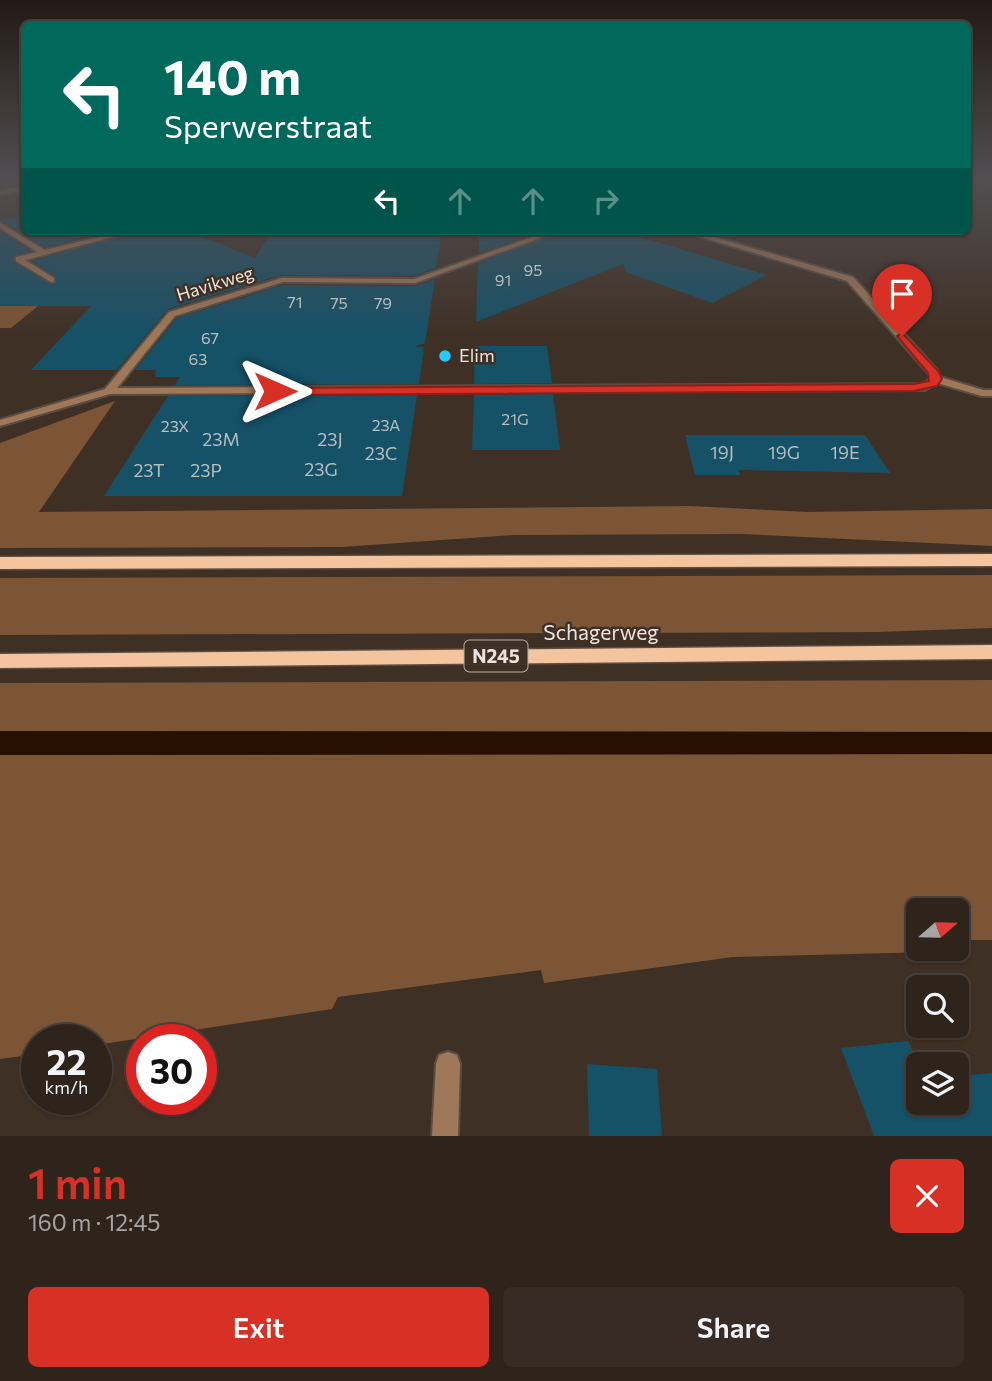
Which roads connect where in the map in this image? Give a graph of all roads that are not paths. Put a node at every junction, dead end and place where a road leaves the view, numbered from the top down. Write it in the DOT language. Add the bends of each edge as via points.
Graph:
graph roads {
  1 [pos="9,231"];
  2 [pos="116,235"];
  3 [pos="545,235"];
  4 [pos="699,235"];
  5 [pos="44,253"];
  6 [pos="51,280"];
  7 [pos="936,379"];
  8 [pos="109,391"];
  9 [pos="992,393"];
  10 [pos="0,424"];
  11 [pos="992,560"];
  12 [pos="0,563"];
  13 [pos="992,652"];
  14 [pos="0,661"];
  15 [pos="448,1064"];
  16 [pos="445,1136"];
  1 -- 5 [label="street"];
  2 -- 5 [label="street"];
  3 -- 8 [label="street, Havikweg" via="415,281 282,280 172,314"];
  4 -- 7 [label="street" via="850,279"];
  5 -- 6 [label="street" via="19,259"];
  7 -- 8 [label="street" via="925,387"];
  7 -- 9 [label="street"];
  8 -- 10 [label="street"];
  11 -- 12 [label="main road"];
  13 -- 14 [label="main road, Schagerweg / N245"];
  15 -- 16 [label="street"];
}
